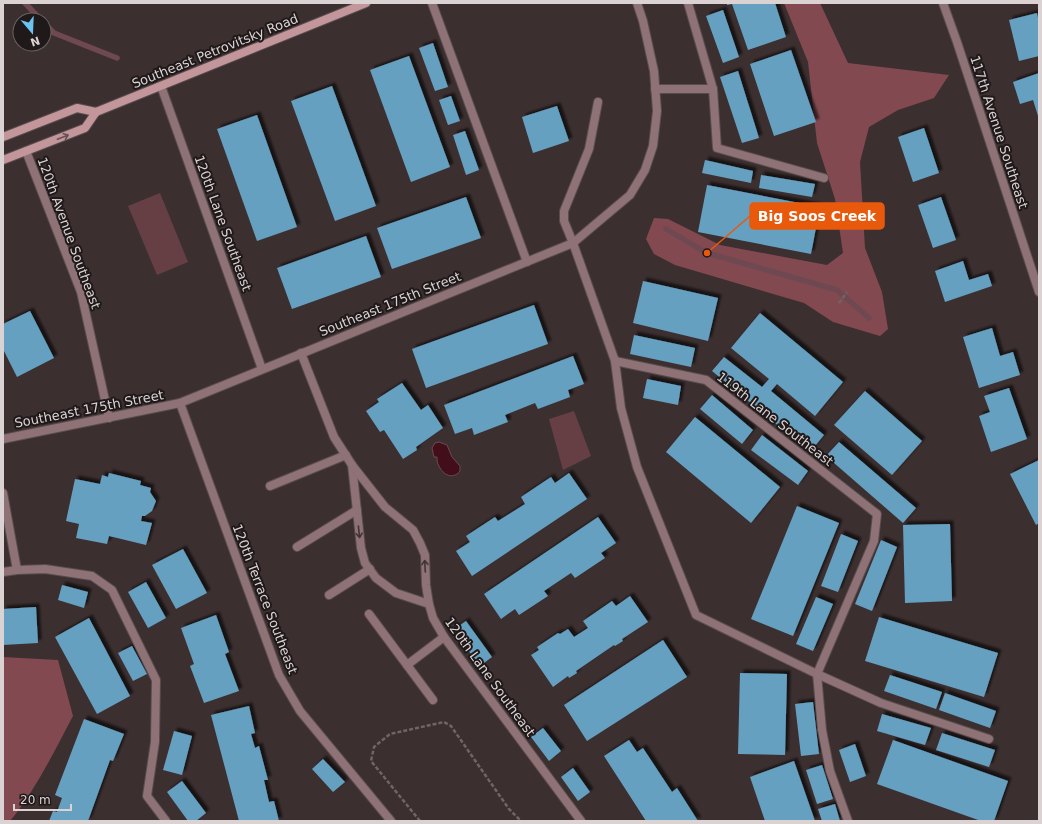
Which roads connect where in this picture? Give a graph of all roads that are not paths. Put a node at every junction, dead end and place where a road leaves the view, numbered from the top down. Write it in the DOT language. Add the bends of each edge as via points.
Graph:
graph roads {
  1 [pos="366,3"];
  2 [pos="432,3"];
  3 [pos="637,3"];
  4 [pos="688,3"];
  5 [pos="943,3"];
  6 [pos="161,86"];
  7 [pos="655,88"];
  8 [pos="713,89"];
  9 [pos="598,102"];
  10 [pos="96,112"];
  11 [pos="3,137"];
  12 [pos="26,151"];
  13 [pos="3,160"];
  14 [pos="824,178"];
  15 [pos="573,243"];
  16 [pos="527,262"];
  17 [pos="1039,292"];
  18 [pos="300,354"];
  19 [pos="615,361"];
  20 [pos="262,369"];
  21 [pos="180,403"];
  22 [pos="109,418"];
  23 [pos="3,439"];
  24 [pos="346,455"];
  25 [pos="352,465"];
  26 [pos="270,486"];
  27 [pos="3,494"];
  28 [pos="357,510"];
  29 [pos="296,547"];
  30 [pos="370,569"];
  31 [pos="17,570"];
  32 [pos="3,572"];
  33 [pos="329,595"];
  34 [pos="429,604"];
  35 [pos="369,614"];
  36 [pos="444,637"];
  37 [pos="407,665"];
  38 [pos="817,674"];
  39 [pos="433,700"];
  40 [pos="989,739"];
  41 [pos="166,821"];
  42 [pos="391,821"];
  43 [pos="581,821"];
  44 [pos="848,821"];
  1 -- 6 [label="main road, Southeast Petrovitsky Road"];
  2 -- 16 [label="street"];
  3 -- 7 [label="street, Southeast 175th Street" via="643,21"];
  4 -- 8 [label="street"];
  5 -- 17 [label="street, 117th Avenue Southeast"];
  6 -- 10 [label="main road, Southeast Petrovitsky Road"];
  6 -- 20 [label="street, 120th Lane Southeast"];
  7 -- 8 [label="street"];
  7 -- 15 [label="street, Southeast 175th Street" via="657,111 653,146 645,170 630,194"];
  8 -- 14 [label="street" via="717,148"];
  9 -- 15 [label="street" via="589,149 564,211 564,221"];
  10 -- 11 [label="main road" via="77,108"];
  12 -- 10 [label="main road, one-way" via="85,128"];
  12 -- 13 [label="main road"];
  12 -- 22 [label="street, 120th Avenue Southeast" via="80,292"];
  15 -- 16 [label="street, Southeast 175th Street"];
  15 -- 19 [label="street"];
  16 -- 18 [label="street, Southeast 175th Street"];
  18 -- 20 [label="street, Southeast 175th Street"];
  18 -- 24 [label="street, 120th Lane Southeast" via="334,437"];
  19 -- 38 [label="street" via="621,408 637,467 696,615"];
  19 -- 38 [label="street, 119th Lane Southeast" via="706,380 877,514 874,540"];
  20 -- 21 [label="street, Southeast 175th Street"];
  21 -- 22 [label="street, Southeast 175th Street"];
  21 -- 42 [label="street, 120th Terrace Southeast" via="279,675 300,710"];
  22 -- 23 [label="street, Southeast 175th Street"];
  24 -- 25 [label="street, 120th Lane Southeast"];
  24 -- 26 [label="street"];
  25 -- 28 [label="street"];
  34 -- 25 [label="street, 120th Lane Southeast, one-way" via="425,555 413,530 385,506"];
  27 -- 31 [label="street"];
  28 -- 29 [label="street"];
  28 -- 30 [label="street, one-way" via="361,548 365,563"];
  30 -- 33 [label="street"];
  30 -- 34 [label="street" via="376,578 396,593"];
  31 -- 32 [label="street"];
  31 -- 41 [label="street" via="45,570 92,576 112,590 156,680 155,742 147,796"];
  34 -- 36 [label="street, 120th Lane Southeast" via="433,618"];
  35 -- 37 [label="street"];
  36 -- 37 [label="street"];
  36 -- 43 [label="street, 120th Lane Southeast"];
  37 -- 39 [label="street"];
  38 -- 40 [label="street" via="881,703"];
  38 -- 44 [label="street, 119th Lane Southeast" via="822,730 830,771"];
}
